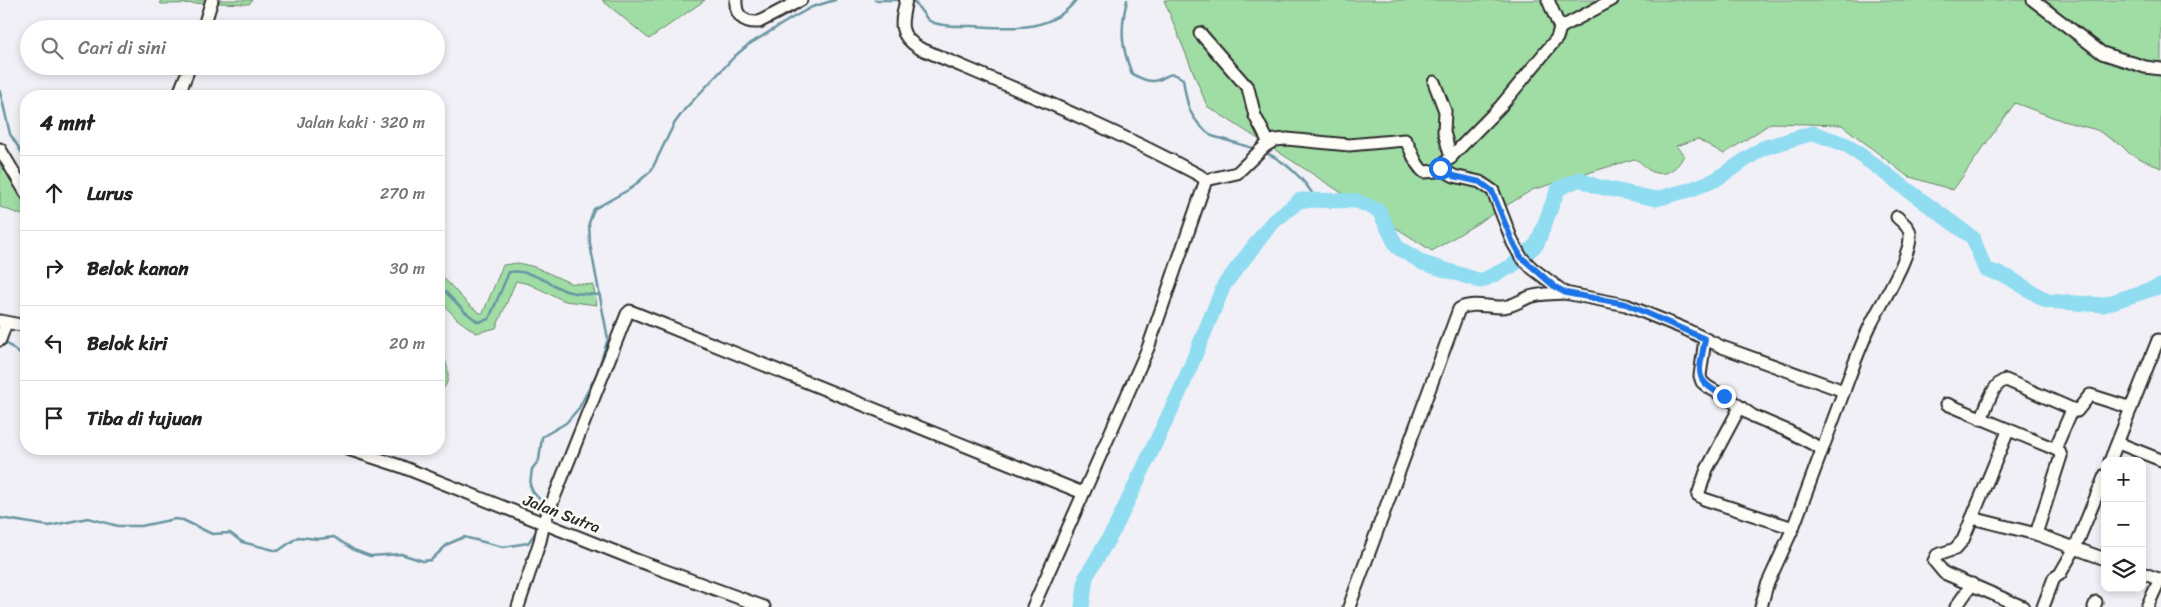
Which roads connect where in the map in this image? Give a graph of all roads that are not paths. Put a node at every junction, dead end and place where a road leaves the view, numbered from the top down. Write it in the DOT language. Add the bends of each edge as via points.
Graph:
graph roads {
  1 [pos="212,0"];
  2 [pos="736,0"];
  3 [pos="801,0"];
  4 [pos="1548,0"];
  5 [pos="1612,0"];
  6 [pos="2034,0"];
  7 [pos="905,2"];
  8 [pos="206,20"];
  9 [pos="1560,28"];
  10 [pos="1200,33"];
  11 [pos="2161,69"];
  12 [pos="186,75"];
  13 [pos="1434,82"];
  14 [pos="180,90"];
  15 [pos="1264,148"];
  16 [pos="0,149"];
  17 [pos="1451,158"];
  18 [pos="1440,168"];
  19 [pos="1206,180"];
  20 [pos="20,183"];
  21 [pos="1897,217"];
  22 [pos="1566,293"];
  23 [pos="20,327"];
  24 [pos="2,329"];
  25 [pos="1705,339"];
  26 [pos="2158,340"];
  27 [pos="2150,360"];
  28 [pos="2161,366"];
  29 [pos="1844,391"];
  30 [pos="1948,404"];
  31 [pos="1740,407"];
  32 [pos="2131,408"];
  33 [pos="2072,410"];
  34 [pos="1982,419"];
  35 [pos="2008,431"];
  36 [pos="2118,443"];
  37 [pos="2055,449"];
  38 [pos="1822,450"];
  39 [pos="366,455"];
  40 [pos="2112,457"];
  41 [pos="2161,460"];
  42 [pos="2101,485"];
  43 [pos="1083,493"];
  44 [pos="1972,518"];
  45 [pos="540,522"];
  46 [pos="1793,528"];
  47 [pos="2036,534"];
  48 [pos="2075,548"];
  49 [pos="2101,558"];
  50 [pos="2146,575"];
  51 [pos="2160,580"];
  52 [pos="1972,584"];
  53 [pos="518,607"];
  54 [pos="764,607"];
  55 [pos="1033,607"];
  56 [pos="1349,607"];
  57 [pos="1761,607"];
  58 [pos="1956,607"];
  59 [pos="2023,607"];
  60 [pos="2043,607"];
  61 [pos="2147,607"];
  1 -- 8 [label="street"];
  2 -- 3 [label="street" via="737,13 742,19 753,22"];
  4 -- 9 [label="street"];
  5 -- 9 [label="street"];
  6 -- 11 [label="street" via="2102,53 2145,68"];
  7 -- 19 [label="street" via="902,32 906,40 919,48 1083,117"];
  9 -- 17 [label="street" via="1557,38 1500,107"];
  10 -- 15 [label="street" via="1248,88"];
  12 -- 14 [label="street"];
  13 -- 17 [label="street" via="1446,112 1444,132"];
  15 -- 18 [label="street" via="1275,140 1287,139 1349,145 1405,140 1417,166 1424,172"];
  15 -- 19 [label="street" via="1237,173"];
  16 -- 20 [label="street"];
  17 -- 18 [label="street"];
  18 -- 22 [label="street" via="1454,176 1480,182 1492,191 1521,257"];
  19 -- 43 [label="street" via="1148,348"];
  21 -- 29 [label="street" via="1909,228 1909,244 1890,290 1870,326"];
  22 -- 25 [label="street" via="1626,304"];
  22 -- 56 [label="street" via="1537,295 1514,306 1466,305 1459,309"];
  23 -- 24 [label="street"];
  25 -- 29 [label="street"];
  25 -- 31 [label="street" via="1700,369 1702,382"];
  26 -- 27 [label="street"];
  27 -- 28 [label="street"];
  27 -- 32 [label="street"];
  29 -- 38 [label="street"];
  30 -- 34 [label="street"];
  31 -- 38 [label="street"];
  31 -- 46 [label="street" via="1707,469 1698,495"];
  32 -- 33 [label="street" via="2090,395 2079,410"];
  32 -- 36 [label="street"];
  33 -- 34 [label="street" via="2003,380 1996,386"];
  33 -- 37 [label="street"];
  34 -- 35 [label="street"];
  35 -- 37 [label="street"];
  35 -- 44 [label="street"];
  36 -- 40 [label="street"];
  36 -- 41 [label="street"];
  37 -- 47 [label="street" via="2061,456"];
  38 -- 46 [label="street"];
  39 -- 45 [label="street, Jalan Sutra"];
  42 -- 48 [label="street"];
  43 -- 45 [label="street" via="630,310"];
  43 -- 55 [label="street"];
  44 -- 47 [label="street"];
  44 -- 52 [label="street" via="1958,546 1936,555 1934,561 1944,573"];
  45 -- 53 [label="street" via="540,541"];
  45 -- 54 [label="street, Jalan Sutra"];
  46 -- 57 [label="street"];
  47 -- 48 [label="street"];
  48 -- 49 [label="street"];
  48 -- 60 [label="street" via="2060,574 2054,578"];
  50 -- 51 [label="street"];
  51 -- 61 [label="street"];
  52 -- 58 [label="street"];
  52 -- 59 [label="street"];
}
